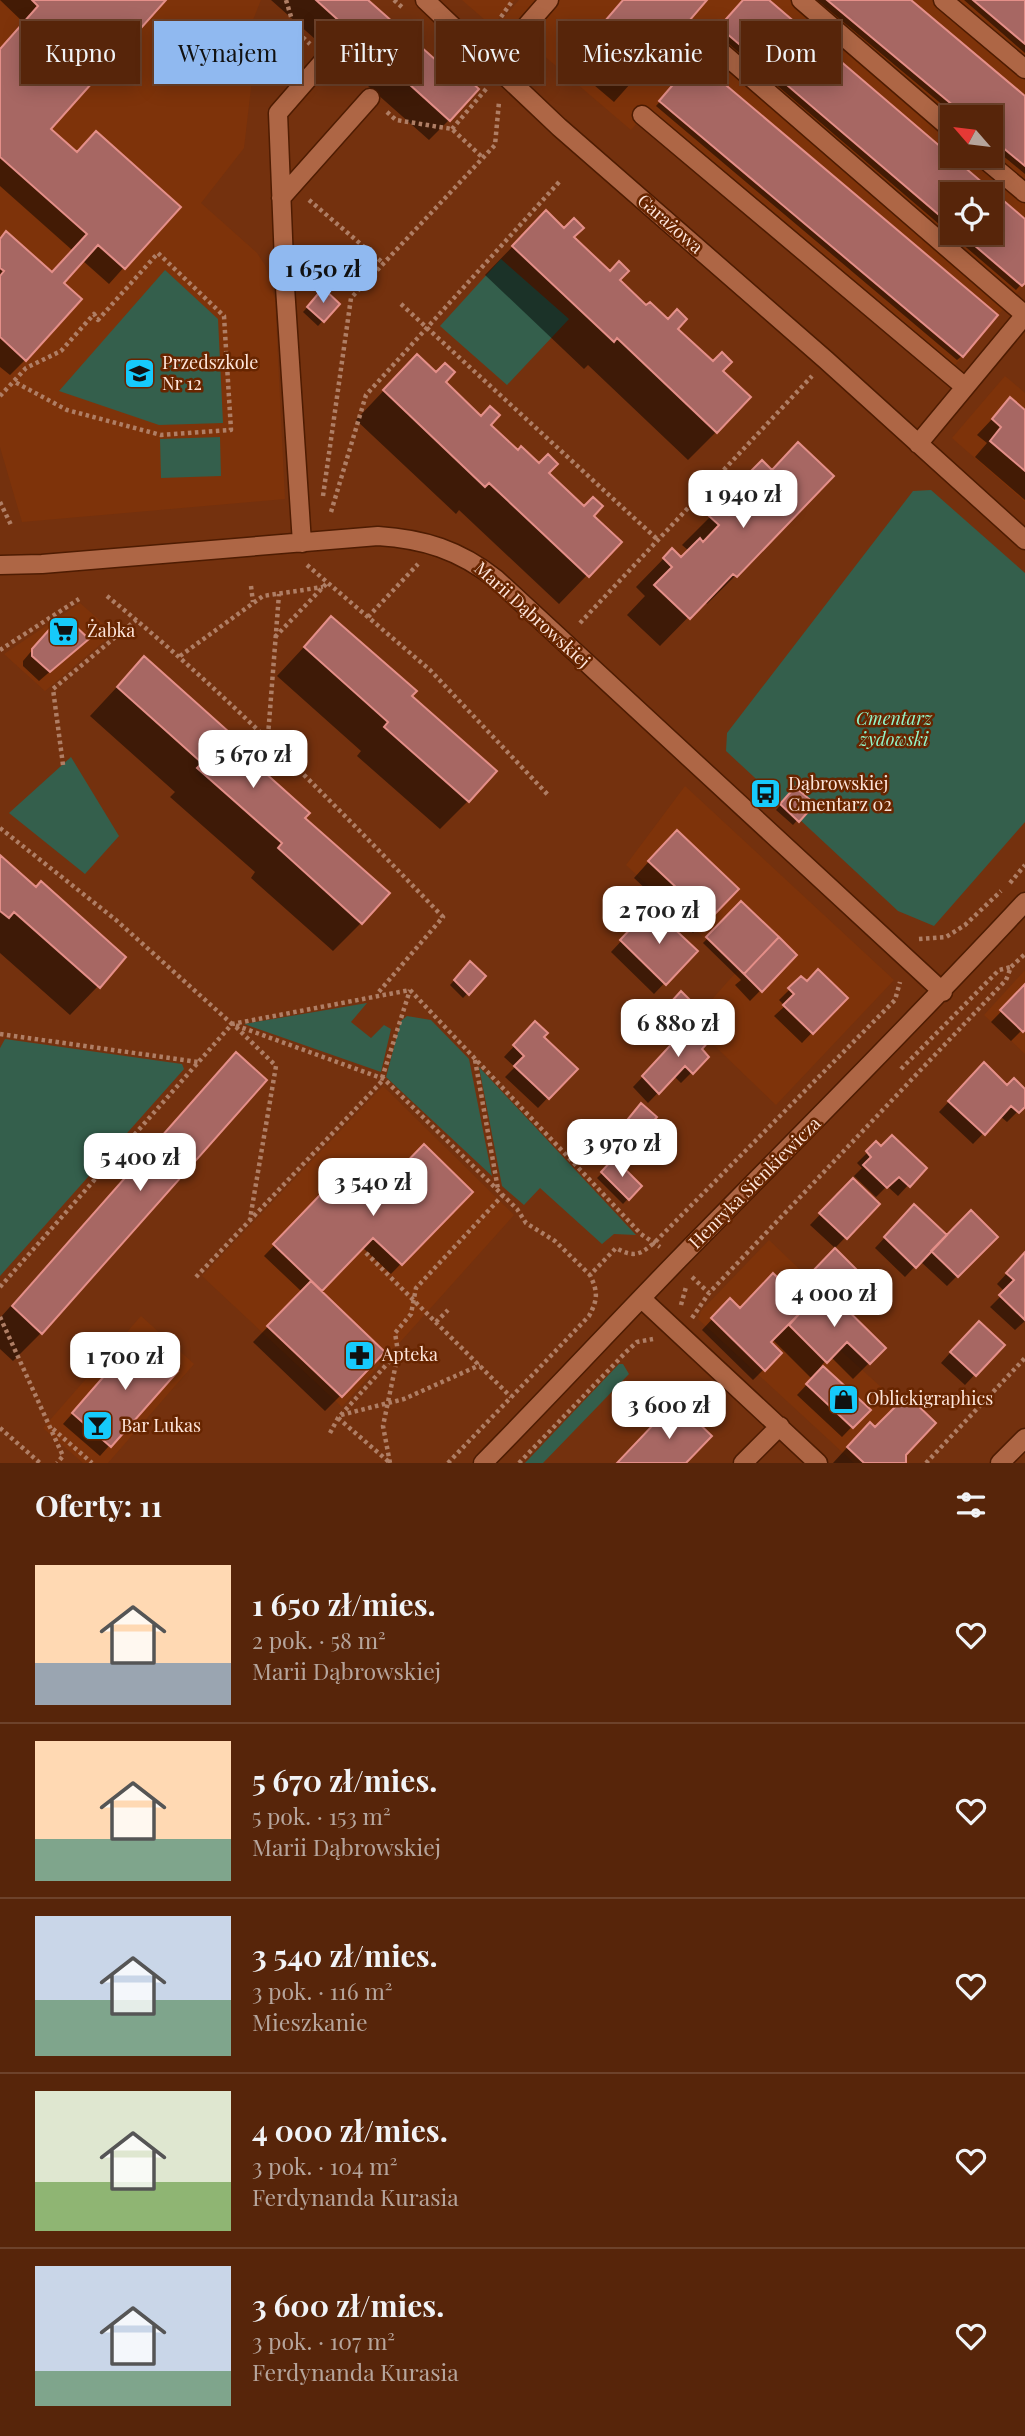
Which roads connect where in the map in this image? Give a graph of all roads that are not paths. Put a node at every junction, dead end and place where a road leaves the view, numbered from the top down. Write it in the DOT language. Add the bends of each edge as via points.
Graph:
graph roads {
  1 [pos="425,0"];
  2 [pos="549,0"];
  3 [pos="801,0"];
  4 [pos="943,0"];
  5 [pos="448,21"];
  6 [pos="531,21"];
  7 [pos="727,58"];
  8 [pos="316,69"];
  9 [pos="1025,69"];
  10 [pos="515,84"];
  11 [pos="370,98"];
  12 [pos="642,115"];
  13 [pos="940,120"];
  14 [pos="995,168"];
  15 [pos="287,192"];
  16 [pos="1025,193"];
  17 [pos="1025,315"];
  18 [pos="965,387"];
  19 [pos="918,444"];
  20 [pos="1025,540"];
  21 [pos="302,552"];
  22 [pos="0,565"];
  23 [pos="1025,902"];
  24 [pos="943,992"];
  25 [pos="642,1299"];
  26 [pos="780,1426"];
  27 [pos="1025,1438"];
  28 [pos="483,1463"];
  29 [pos="743,1463"];
  30 [pos="818,1463"];
  31 [pos="1000,1463"];
  1 -- 5 [label="street, Garażowa"];
  2 -- 6 [label="street"];
  3 -- 13 [label="street"];
  4 -- 9 [label="street"];
  7 -- 17 [label="street"];
  8 -- 15 [label="street" via="278,113"];
  10 -- 19 [label="street, Garażowa"];
  11 -- 15 [label="street"];
  12 -- 18 [label="street"];
  14 -- 16 [label="street"];
  15 -- 21 [label="street"];
  17 -- 18 [label="street"];
  18 -- 19 [label="street"];
  19 -- 20 [label="street, Garażowa"];
  21 -- 22 [label="street, Marii Dąbrowskiej"];
  21 -- 24 [label="street, Marii Dąbrowskiej" via="378,536 413,538 474,562"];
  23 -- 24 [label="street, Henryka Sienkiewicza"];
  24 -- 25 [label="street, Henryka Sienkiewicza"];
  25 -- 26 [label="street"];
  25 -- 28 [label="street, Henryka Sienkiewicza"];
  26 -- 29 [label="street"];
  26 -- 30 [label="street"];
  27 -- 31 [label="street"];
}
